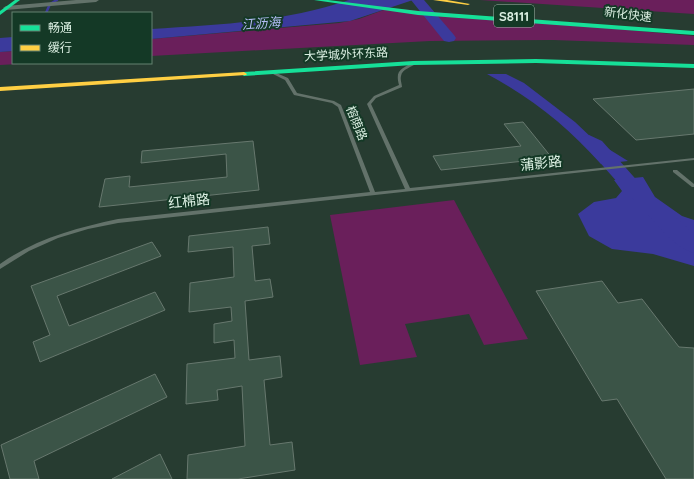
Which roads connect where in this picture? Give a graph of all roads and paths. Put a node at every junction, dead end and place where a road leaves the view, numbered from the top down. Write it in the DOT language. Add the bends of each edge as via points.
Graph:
graph roads {
  1 [pos="18,0"];
  2 [pos="96,0"];
  3 [pos="316,0"];
  4 [pos="367,0"];
  5 [pos="431,1"];
  6 [pos="479,6"];
  7 [pos="4,7"];
  8 [pos="505,10"];
  9 [pos="629,19"];
  10 [pos="694,24"];
  11 [pos="661,26"];
  12 [pos="694,33"];
  13 [pos="524,52"];
  14 [pos="553,52"];
  15 [pos="679,56"];
  16 [pos="694,57"];
  17 [pos="418,63"];
  18 [pos="694,66"];
  19 [pos="270,71"];
  20 [pos="0,89"];
  21 [pos="694,159"];
  22 [pos="675,171"];
  23 [pos="694,186"];
  24 [pos="408,190"];
  25 [pos="391,192"];
  26 [pos="373,193"];
  27 [pos="0,267"];
  1 -- 7 [label="main road"];
  2 -- 7 [label="street"];
  3 -- 11 [label="main road" via="511,21"];
  4 -- 11 [label="main road, 新化快速 / S8111" via="501,14"];
  5 -- 6 [label="main road"];
  8 -- 11 [label="main road, 新化快速 / S8111"];
  9 -- 11 [label="main road"];
  10 -- 11 [label="main road, 新化快速 / S8111"];
  11 -- 12 [label="main road, 新化快速 / S8111"];
  13 -- 14 [label="main road"];
  15 -- 16 [label="main road"];
  17 -- 18 [label="main road, 大学城外环东路" via="558,61"];
  17 -- 19 [label="main road, 大学城外环东路"];
  17 -- 24 [label="lane, 榕荫路" via="401,72 398,77 401,86 373,99 369,105"];
  19 -- 20 [label="main road, 大学城外环东路"];
  19 -- 26 [label="lane, 榕荫路" via="287,79 293,93 340,106"];
  21 -- 24 [label="lane, 蒲影路"];
  22 -- 23 [label="lane"];
  24 -- 25 [label="lane, 蒲影路"];
  25 -- 26 [label="lane, 红棉路"];
  26 -- 27 [label="lane, 红棉路" via="106,223 51,239 21,253"];
}
